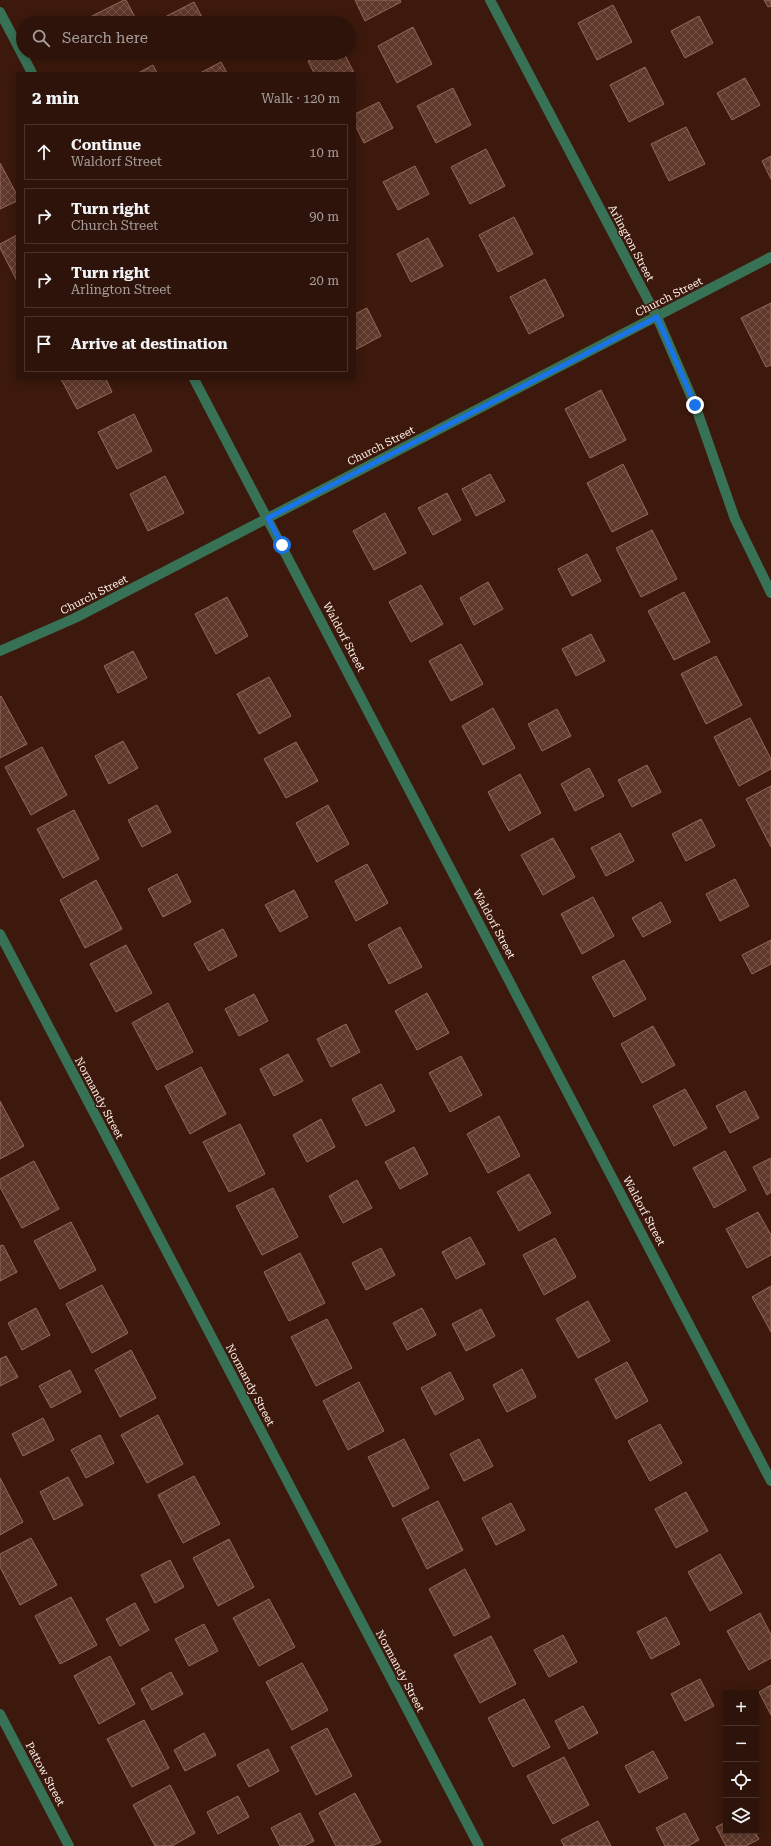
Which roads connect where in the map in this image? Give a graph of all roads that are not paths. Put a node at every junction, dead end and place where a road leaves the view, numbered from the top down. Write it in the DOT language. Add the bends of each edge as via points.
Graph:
graph roads {
  1 [pos="490,0"];
  2 [pos="0,12"];
  3 [pos="16,42"];
  4 [pos="25,60"];
  5 [pos="31,72"];
  6 [pos="771,257"];
  7 [pos="657,317"];
  8 [pos="195,380"];
  9 [pos="268,518"];
  10 [pos="771,593"];
  11 [pos="0,651"];
  12 [pos="0,934"];
  13 [pos="771,1481"];
  14 [pos="0,1714"];
  15 [pos="69,1846"];
  16 [pos="478,1846"];
  1 -- 7 [label="street, Arlington Street"];
  2 -- 3 [label="street"];
  4 -- 5 [label="street"];
  6 -- 7 [label="street, Church Street"];
  7 -- 9 [label="street, Church Street"];
  7 -- 10 [label="street, Arlington Street" via="695,405 735,519"];
  8 -- 9 [label="street, Waldorf Street"];
  9 -- 11 [label="street, Church Street" via="75,618"];
  9 -- 13 [label="street, Waldorf Street"];
  12 -- 16 [label="street, Normandy Street"];
  14 -- 15 [label="street, Pattow Street"];
}
